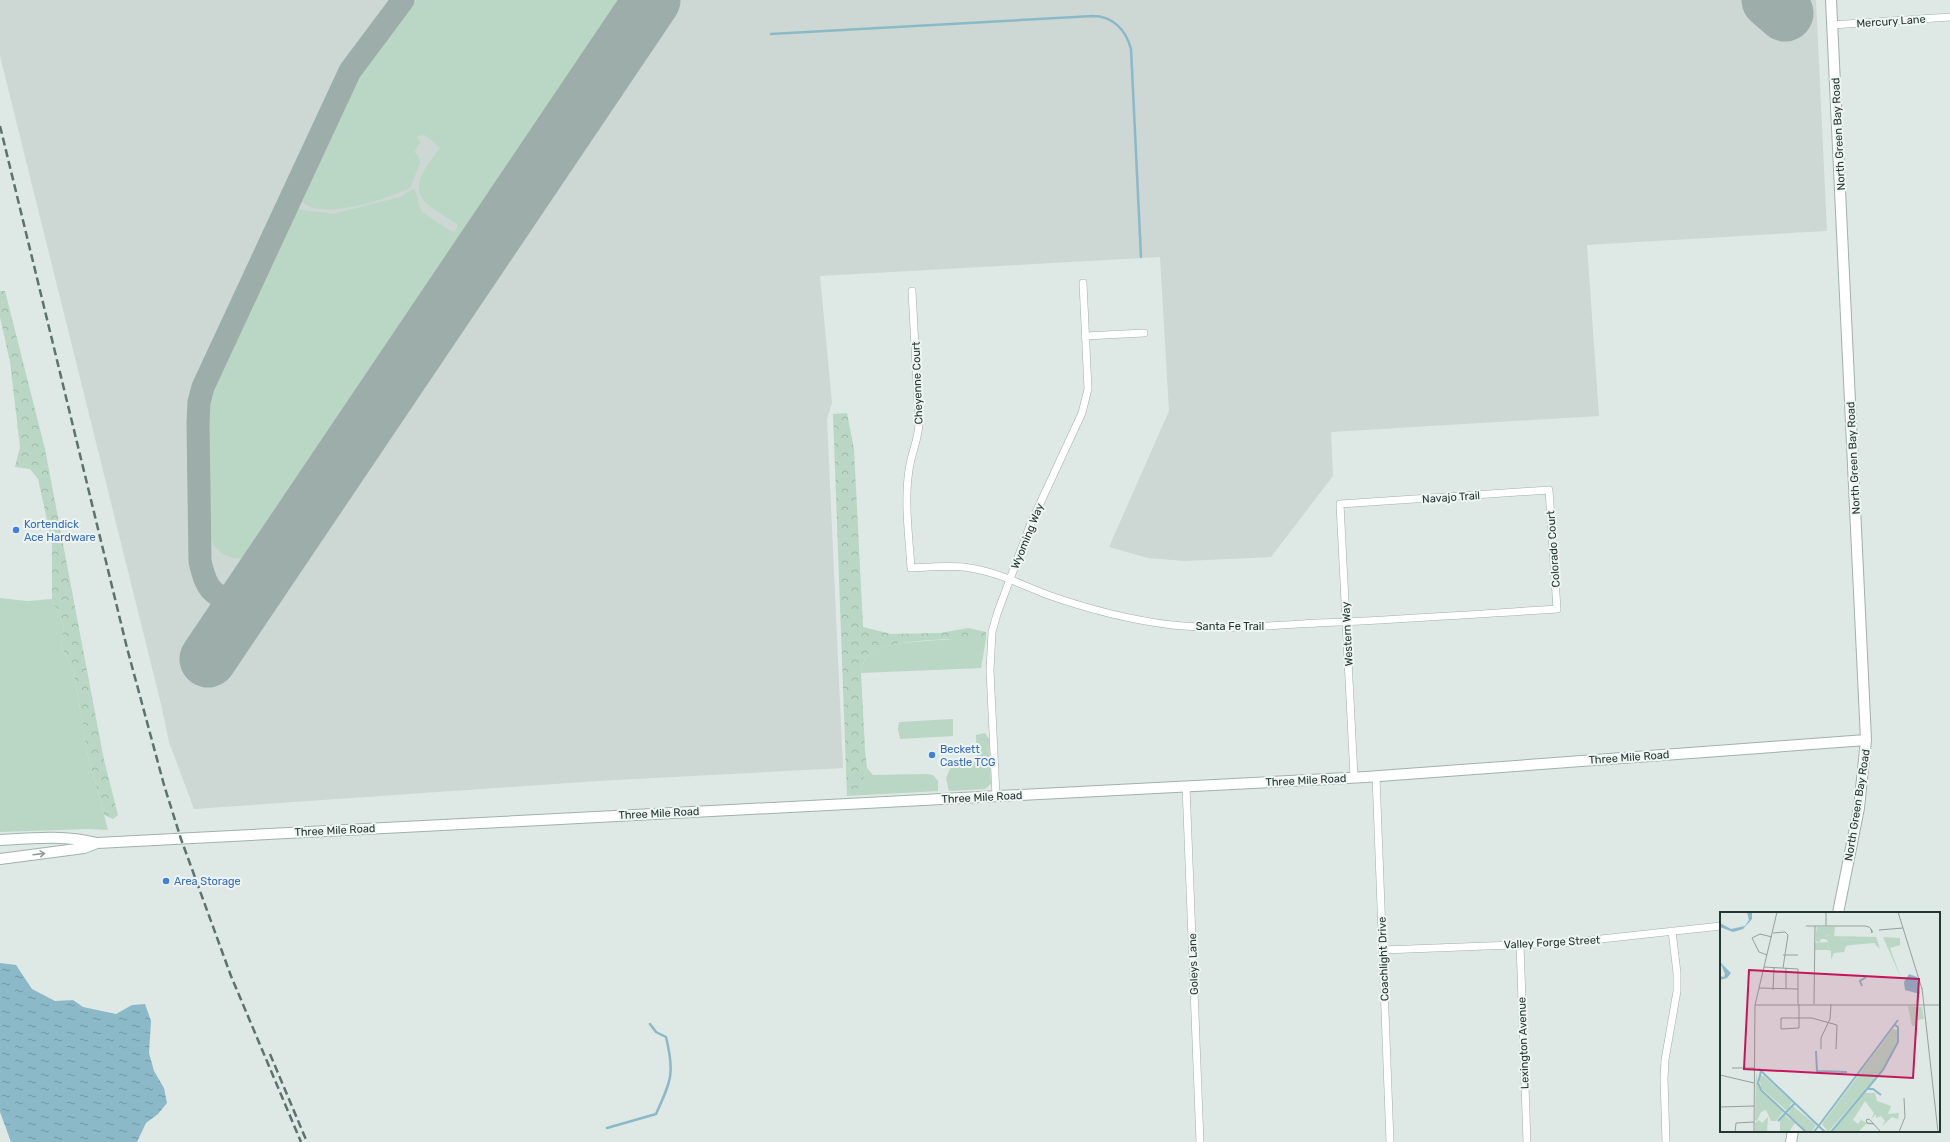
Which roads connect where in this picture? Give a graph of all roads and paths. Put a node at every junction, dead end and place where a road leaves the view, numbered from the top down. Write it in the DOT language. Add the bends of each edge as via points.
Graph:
graph roads {
  1 [pos="1831,0"];
  2 [pos="1950,17"];
  3 [pos="1832,25"];
  4 [pos="1083,283"];
  5 [pos="912,291"];
  6 [pos="1144,333"];
  7 [pos="1085,336"];
  8 [pos="1549,490"];
  9 [pos="1353,503"];
  10 [pos="911,568"];
  11 [pos="1009,580"];
  12 [pos="1557,609"];
  13 [pos="1346,622"];
  14 [pos="1866,740"];
  15 [pos="1376,776"];
  16 [pos="1354,777"];
  17 [pos="1186,786"];
  18 [pos="996,796"];
  19 [pos="0,840"];
  20 [pos="98,843"];
  21 [pos="0,859"];
  22 [pos="1838,912"];
  23 [pos="1720,926"];
  24 [pos="1672,932"];
  25 [pos="1520,944"];
  26 [pos="1383,950"];
  27 [pos="1793,1132"];
  28 [pos="1200,1142"];
  29 [pos="1390,1142"];
  30 [pos="1527,1142"];
  31 [pos="1666,1142"];
  32 [pos="1791,1142"];
  1 -- 3 [label="street, North Green Bay Road"];
  2 -- 3 [label="street, Mercury Lane"];
  3 -- 14 [label="street, North Green Bay Road"];
  4 -- 7 [label="street, Wyoming Way"];
  5 -- 10 [label="street, Cheyenne Court" via="919,422 907,486"];
  6 -- 7 [label="street"];
  7 -- 11 [label="street, Wyoming Way" via="1088,389 1086,402 1031,522"];
  8 -- 9 [label="street, Navajo Trail"];
  8 -- 12 [label="street, Colorado Court"];
  9 -- 13 [label="street, Western Way" via="1340,504"];
  10 -- 11 [label="street, Santa Fe Trail" via="971,568"];
  11 -- 13 [label="street, Santa Fe Trail" via="1085,607 1173,625 1237,627"];
  11 -- 18 [label="street, Wyoming Way" via="996,614 990,651"];
  12 -- 13 [label="street, Santa Fe Trail"];
  13 -- 16 [label="street, Western Way"];
  14 -- 15 [label="street, Three Mile Road"];
  14 -- 22 [label="street, North Green Bay Road" via="1859,808"];
  15 -- 16 [label="street, Three Mile Road"];
  15 -- 26 [label="street, Coachlight Drive"];
  16 -- 17 [label="street, Three Mile Road"];
  17 -- 18 [label="street, Three Mile Road"];
  17 -- 28 [label="street, Goleys Lane"];
  18 -- 20 [label="street, Three Mile Road"];
  19 -- 20 [label="street, Three Mile Road" via="39,837 83,839"];
  21 -- 20 [label="street, Three Mile Road, one-way" via="84,848"];
  23 -- 24 [label="street, Valley Forge Street"];
  24 -- 25 [label="street, Valley Forge Street" via="1605,940"];
  24 -- 31 [label="street" via="1677,991 1665,1060"];
  25 -- 26 [label="street, Valley Forge Street"];
  25 -- 30 [label="street, Lexington Avenue"];
  26 -- 29 [label="street, Coachlight Drive"];
  27 -- 32 [label="street"];
}
